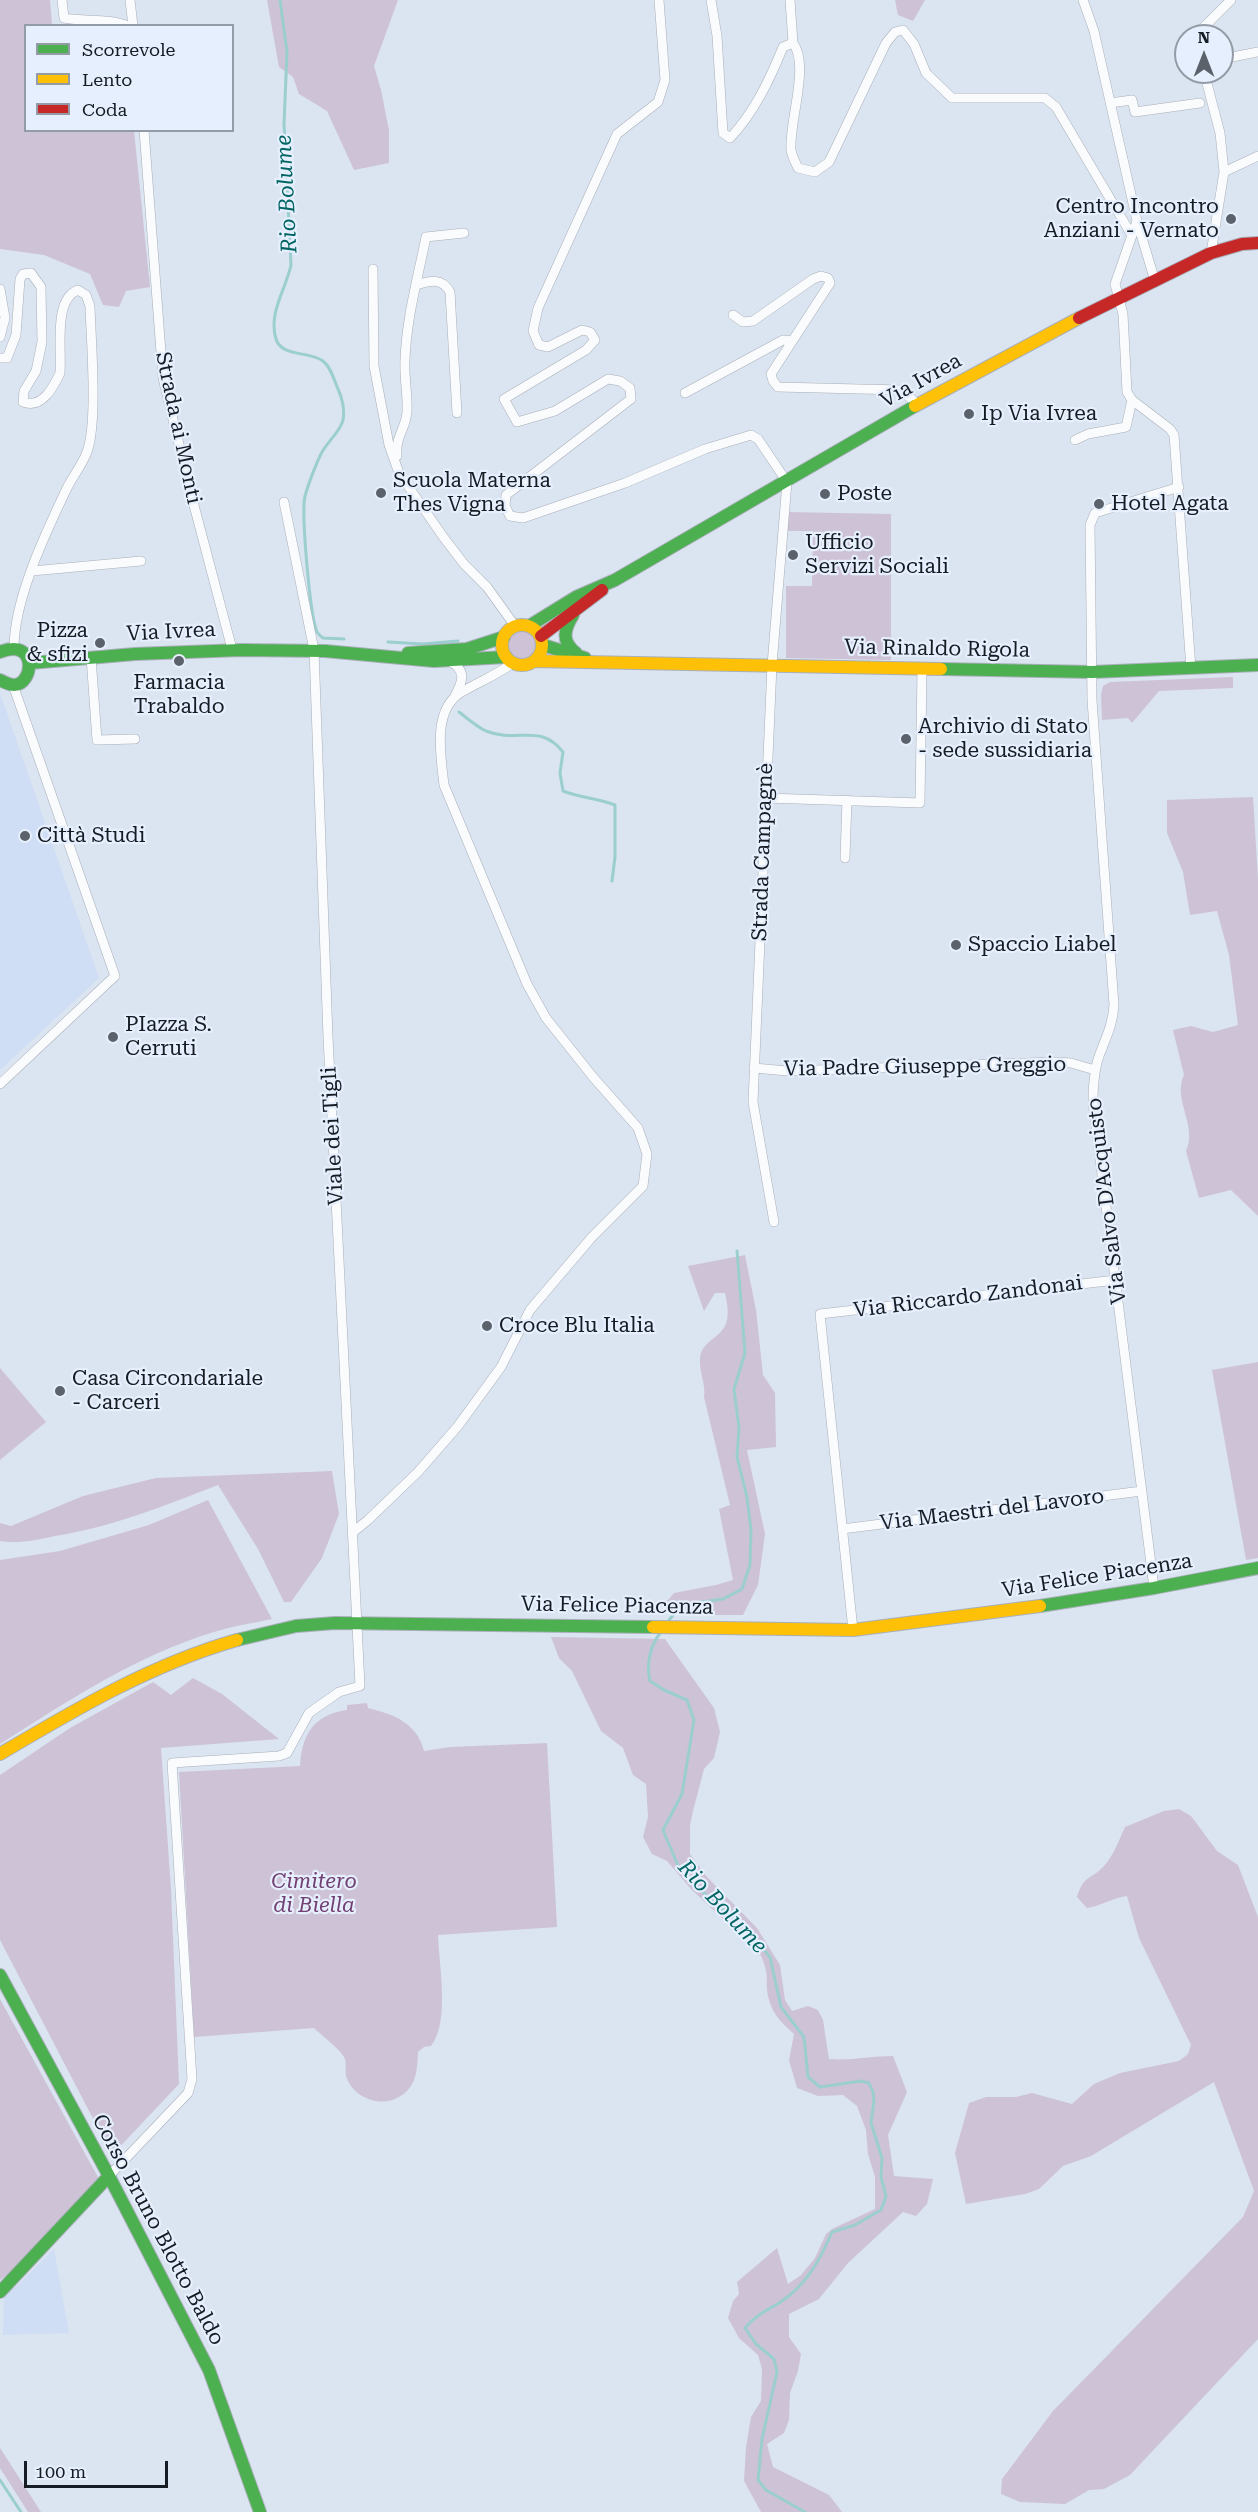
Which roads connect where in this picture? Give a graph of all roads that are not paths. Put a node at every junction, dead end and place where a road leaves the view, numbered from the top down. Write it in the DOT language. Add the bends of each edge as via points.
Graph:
graph roads {
  1 [pos="62,0"];
  2 [pos="130,0"];
  3 [pos="659,0"];
  4 [pos="711,0"];
  5 [pos="790,0"];
  6 [pos="1083,0"];
  7 [pos="1231,0"];
  8 [pos="126,24"];
  9 [pos="131,24"];
  10 [pos="1207,24"];
  11 [pos="793,43"];
  12 [pos="1258,52"];
  13 [pos="1234,56"];
  14 [pos="1205,84"];
  15 [pos="1110,103"];
  16 [pos="1207,103"];
  17 [pos="144,132"];
  18 [pos="1258,156"];
  19 [pos="1224,172"];
  20 [pos="1137,221"];
  21 [pos="464,233"];
  22 [pos="1131,234"];
  23 [pos="1258,243"];
  24 [pos="1128,245"];
  25 [pos="1211,253"];
  26 [pos="1146,256"];
  27 [pos="373,269"];
  28 [pos="1155,281"];
  29 [pos="416,285"];
  30 [pos="0,289"];
  31 [pos="1118,299"];
  32 [pos="733,315"];
  33 [pos="0,337"];
  34 [pos="792,341"];
  35 [pos="0,358"];
  36 [pos="685,393"];
  37 [pos="1132,400"];
  38 [pos="917,404"];
  39 [pos="457,413"];
  40 [pos="1076,440"];
  41 [pos="399,473"];
  42 [pos="787,482"];
  43 [pos="1179,487"];
  44 [pos="284,502"];
  45 [pos="141,561"];
  46 [pos="32,571"];
  47 [pos="615,580"];
  48 [pos="575,613"];
  49 [pos="515,626"];
  50 [pos="529,626"];
  51 [pos="504,637"];
  52 [pos="542,641"];
  53 [pos="14,648"];
  54 [pos="232,649"];
  55 [pos="314,650"];
  56 [pos="0,652"];
  57 [pos="386,654"];
  58 [pos="91,657"];
  59 [pos="582,658"];
  60 [pos="447,660"];
  61 [pos="509,660"];
  62 [pos="534,661"];
  63 [pos="30,663"];
  64 [pos="615,664"];
  65 [pos="772,665"];
  66 [pos="1258,665"];
  67 [pos="922,669"];
  68 [pos="1191,669"];
  69 [pos="1092,672"];
  70 [pos="0,680"];
  71 [pos="13,685"];
  72 [pos="453,699"];
  73 [pos="135,739"];
  74 [pos="765,798"];
  75 [pos="847,800"];
  76 [pos="845,858"];
  77 [pos="754,1068"];
  78 [pos="1095,1070"];
  79 [pos="0,1084"];
  80 [pos="774,1222"];
  81 [pos="1116,1280"];
  82 [pos="1142,1491"];
  83 [pos="842,1529"];
  84 [pos="351,1533"];
  85 [pos="1258,1568"];
  86 [pos="1154,1588"];
  87 [pos="357,1623"];
  88 [pos="853,1630"];
  89 [pos="0,1754"];
  90 [pos="0,1975"];
  91 [pos="109,2176"];
  92 [pos="0,2292"];
  93 [pos="260,2512"];
  1 -- 8 [label="street" via="64,18"];
  2 -- 9 [label="street"];
  3 -- 42 [label="street" via="665,80 658,102 617,134 538,308 533,331 539,345 548,347 582,330 590,332 595,340 586,350 504,399 517,422 555,411 608,379 630,388 631,399 506,495 506,506 510,516 523,518 625,483 705,448 751,435 758,439"];
  4 -- 11 [label="street" via="723,133 730,138 769,79 783,47"];
  5 -- 11 [label="street"];
  6 -- 15 [label="street"];
  7 -- 10 [label="street"];
  11 -- 22 [label="street" via="801,58 791,153 798,168 815,172 829,162 886,43 895,32 903,30 914,44 926,73 952,98 1045,98 1056,107"];
  12 -- 13 [label="street"];
  14 -- 16 [label="street"];
  15 -- 16 [label="street" via="1132,100 1135,112"];
  15 -- 20 [label="street"];
  16 -- 19 [label="street" via="1220,133"];
  17 -- 54 [label="street, Strada ai Monti" via="163,378"];
  18 -- 19 [label="street"];
  19 -- 25 [label="street"];
  20 -- 22 [label="street"];
  20 -- 26 [label="street"];
  21 -- 29 [label="street" via="426,237"];
  22 -- 24 [label="street"];
  23 -- 25 [label="main road, Via Ivrea"];
  24 -- 26 [label="street"];
  24 -- 31 [label="street" via="1114,284"];
  25 -- 28 [label="main road, Via Ivrea"];
  26 -- 28 [label="street"];
  27 -- 41 [label="street" via="374,366"];
  28 -- 31 [label="main road, Via Ivrea"];
  29 -- 39 [label="street" via="434,280 446,284 450,292"];
  29 -- 41 [label="street" via="405,360 407,414 396,447"];
  30 -- 33 [label="street" via="5,318"];
  31 -- 37 [label="street" via="1123,314 1127,392"];
  31 -- 38 [label="main road, Via Ivrea"];
  32 -- 34 [label="street" via="743,322 753,321 813,279 828,278 830,283"];
  34 -- 36 [label="street" via="783,340"];
  34 -- 38 [label="street" via="771,374 778,387 901,390"];
  35 -- 46 [label="street" via="7,358 16,335 20,279 26,272 31,273 41,287 42,342 36,371 22,397 29,404 40,402 60,373 63,306 72,292 78,290 86,295 90,306 92,393 87,452 49,526"];
  37 -- 40 [label="street" via="1126,427"];
  37 -- 43 [label="street" via="1170,429 1176,442"];
  38 -- 42 [label="main road, Via Ivrea"];
  41 -- 49 [label="street" via="444,538"];
  42 -- 47 [label="main road, Via Ivrea"];
  42 -- 65 [label="street, Strada Campagnè"];
  43 -- 68 [label="street"];
  43 -- 69 [label="street, Via Salvo D'Acquisto" via="1092,517"];
  44 -- 55 [label="street"];
  45 -- 46 [label="street"];
  46 -- 53 [label="street" via="20,605"];
  47 -- 48 [label="main road, Via Ivrea"];
  47 -- 50 [label="main road, Via Ivrea" via="576,597"];
  48 -- 52 [label="main road, Via Ivrea"];
  48 -- 59 [label="main road" via="566,627 565,638 567,646"];
  49 -- 50 [label="main road"];
  49 -- 51 [label="main road"];
  50 -- 52 [label="main road"];
  51 -- 57 [label="main road, Via Ivrea" via="467,649"];
  51 -- 61 [label="main road" via="503,651"];
  52 -- 59 [label="main road, Via Rinaldo Rigola"];
  52 -- 62 [label="main road" via="542,652"];
  53 -- 56 [label="main road"];
  53 -- 63 [label="main road" via="25,652"];
  54 -- 55 [label="main road, Via Ivrea"];
  54 -- 58 [label="main road, Via Ivrea"];
  55 -- 57 [label="main road, Via Ivrea"];
  55 -- 84 [label="street, Viale dei Tigli"];
  57 -- 60 [label="main road, Via Ivrea"];
  58 -- 63 [label="main road, Via Ivrea"];
  58 -- 73 [label="street" via="97,740"];
  59 -- 64 [label="main road, Via Rinaldo Rigola"];
  60 -- 61 [label="main road, Via Ivrea"];
  60 -- 72 [label="street" via="458,666 462,674 462,683"];
  61 -- 62 [label="main road" via="524,665"];
  61 -- 72 [label="street" via="495,676"];
  62 -- 64 [label="main road, Via Rinaldo Rigola"];
  63 -- 71 [label="main road" via="25,680"];
  64 -- 65 [label="main road, Via Rinaldo Rigola"];
  65 -- 67 [label="main road, Via Rinaldo Rigola"];
  65 -- 74 [label="street, Strada Campagnè"];
  66 -- 68 [label="main road, Via Rinaldo Rigola"];
  67 -- 69 [label="main road, Via Rinaldo Rigola"];
  67 -- 75 [label="street" via="920,803"];
  68 -- 69 [label="main road, Via Rinaldo Rigola"];
  69 -- 78 [label="street, Via Salvo D'Acquisto" via="1114,1005 1111,1027"];
  70 -- 71 [label="main road"];
  71 -- 79 [label="street" via="115,976"];
  72 -- 84 [label="street" via="442,726 444,784 527,984 546,1018 638,1128 646,1154 643,1186 592,1237 530,1310 501,1366 458,1426 418,1472"];
  74 -- 75 [label="street"];
  74 -- 77 [label="street, Strada Campagnè"];
  75 -- 76 [label="street"];
  77 -- 78 [label="street, Via Padre Giuseppe Greggio" via="787,1071 1056,1062"];
  77 -- 80 [label="street, Strada Campagnè" via="753,1102"];
  78 -- 81 [label="street, Via Salvo D'Acquisto" via="1094,1117"];
  81 -- 82 [label="street, Via Salvo D'Acquisto"];
  81 -- 83 [label="street, Via Riccardo Zandonai" via="819,1314"];
  82 -- 83 [label="street, Via Maestri del Lavoro"];
  82 -- 86 [label="street, Via Salvo D'Acquisto"];
  83 -- 88 [label="street"];
  84 -- 87 [label="street, Viale dei Tigli"];
  85 -- 86 [label="main road, Via Felice Piacenza"];
  86 -- 88 [label="main road, Via Felice Piacenza"];
  87 -- 88 [label="main road, Via Felice Piacenza"];
  87 -- 89 [label="main road, Via Felice Piacenza" via="298,1625 232,1639 181,1656 133,1678"];
  87 -- 91 [label="street, Viale dei Tigli" via="360,1686 339,1692 309,1713 287,1753 172,1763 192,2079 188,2093"];
  90 -- 91 [label="main road, Corso Bruno Blotto Baldo"];
  91 -- 92 [label="main road"];
  91 -- 93 [label="main road, Corso Bruno Blotto Baldo" via="209,2370"];
}
